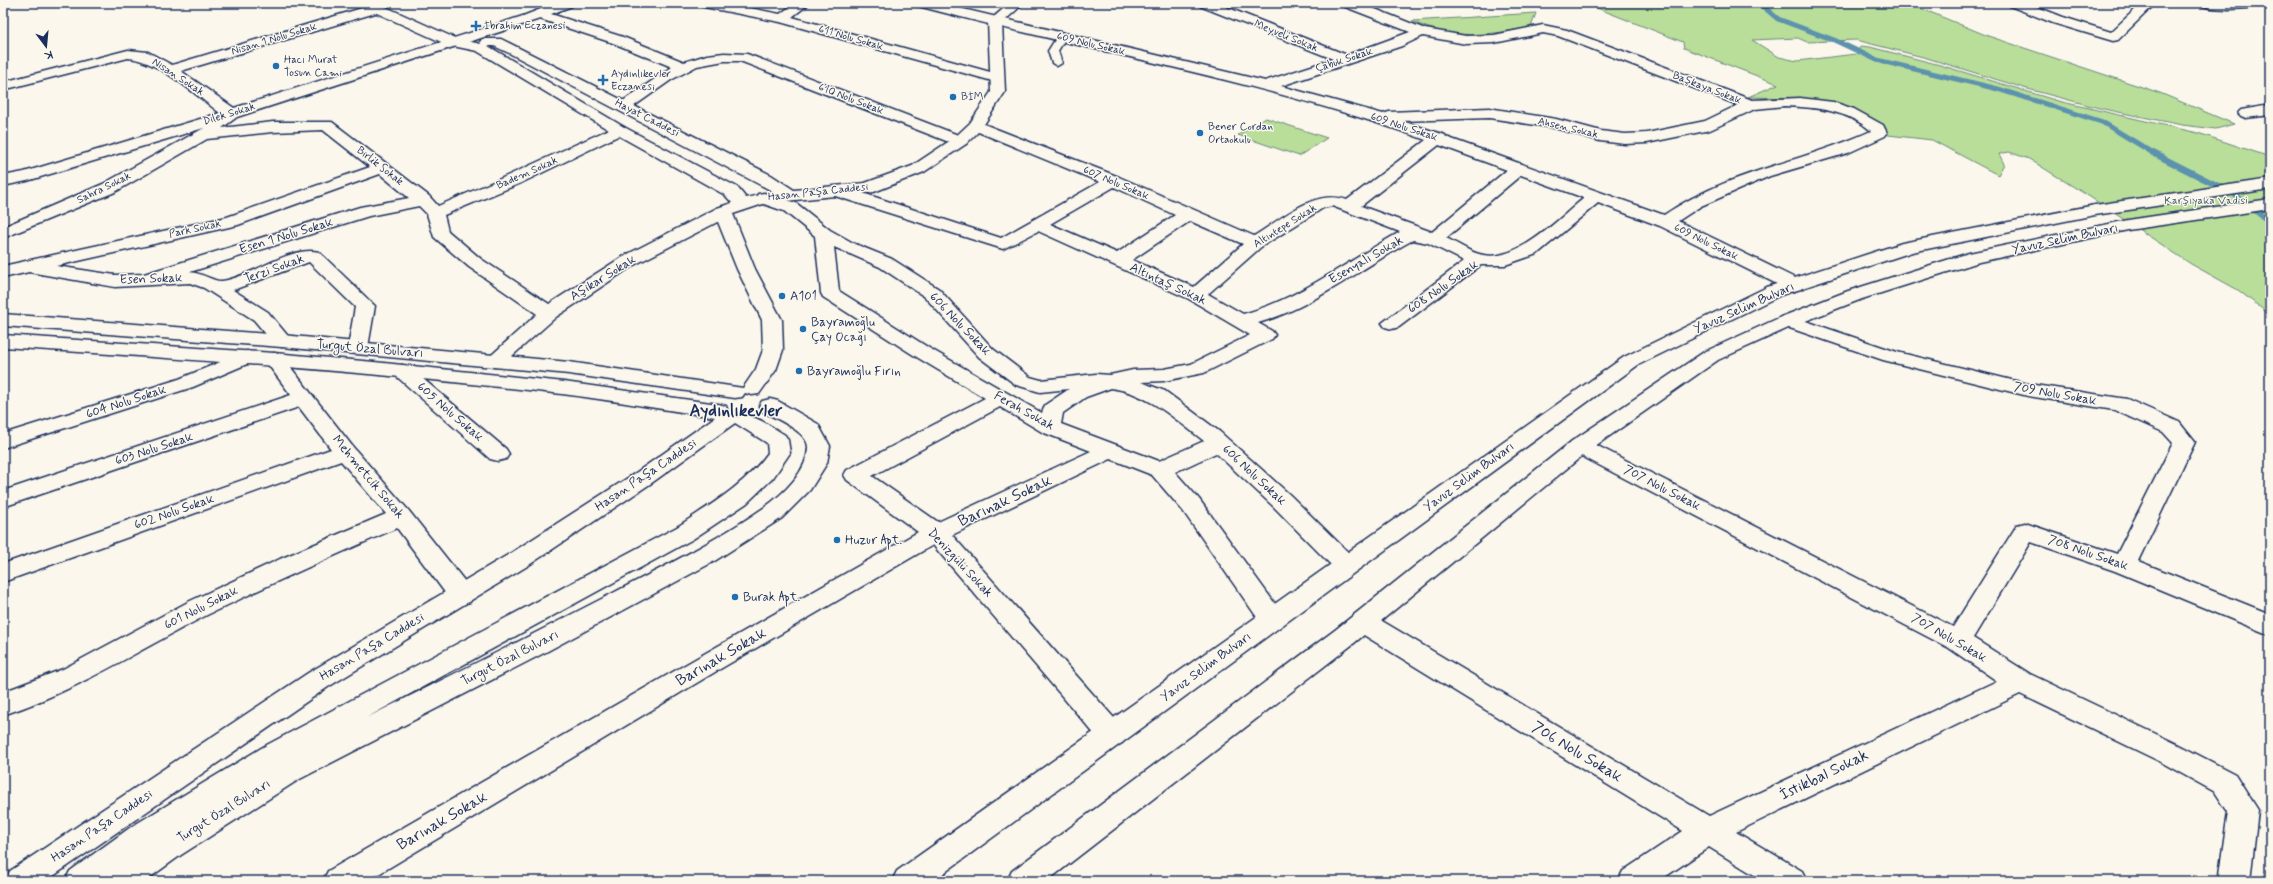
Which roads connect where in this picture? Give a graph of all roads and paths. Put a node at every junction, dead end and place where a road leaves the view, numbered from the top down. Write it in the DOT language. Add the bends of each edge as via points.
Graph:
graph roads {
  1 [pos="567,3"];
  2 [pos="704,3"];
  3 [pos="804,3"];
  4 [pos="923,3"];
  5 [pos="1018,3"];
  6 [pos="1205,3"];
  7 [pos="1348,3"];
  8 [pos="2015,3"];
  9 [pos="2150,3"];
  10 [pos="2204,3"];
  11 [pos="2254,3"];
  12 [pos="371,6"];
  13 [pos="538,14"];
  14 [pos="782,18"];
  15 [pos="996,22"];
  16 [pos="1422,32"];
  17 [pos="1061,37"];
  18 [pos="453,42"];
  19 [pos="1345,59"];
  20 [pos="1057,63"];
  21 [pos="684,67"];
  22 [pos="170,70"];
  23 [pos="996,78"];
  24 [pos="3,86"];
  25 [pos="1266,86"];
  26 [pos="1751,105"];
  27 [pos="624,106"];
  28 [pos="2270,110"];
  29 [pos="2246,113"];
  30 [pos="232,114"];
  31 [pos="1379,118"];
  32 [pos="976,126"];
  33 [pos="619,130"];
  34 [pos="202,136"];
  35 [pos="1439,138"];
  36 [pos="960,140"];
  37 [pos="382,168"];
  38 [pos="1520,168"];
  39 [pos="3,181"];
  40 [pos="1113,181"];
  41 [pos="2270,184"];
  42 [pos="838,191"];
  43 [pos="790,195"];
  44 [pos="1595,197"];
  45 [pos="764,198"];
  46 [pos="2270,204"];
  47 [pos="743,205"];
  48 [pos="429,206"];
  49 [pos="1348,207"];
  50 [pos="723,212"];
  51 [pos="1188,214"];
  52 [pos="1666,222"];
  53 [pos="1038,225"];
  54 [pos="3,233"];
  55 [pos="824,234"];
  56 [pos="1434,239"];
  57 [pos="1255,243"];
  58 [pos="1477,260"];
  59 [pos="1118,261"];
  60 [pos="23,266"];
  61 [pos="3,272"];
  62 [pos="150,278"];
  63 [pos="1794,285"];
  64 [pos="219,289"];
  65 [pos="1196,295"];
  66 [pos="549,313"];
  67 [pos="3,320"];
  68 [pos="1241,321"];
  69 [pos="1788,321"];
  70 [pos="1392,323"];
  71 [pos="3,341"];
  72 [pos="358,347"];
  73 [pos="278,350"];
  74 [pos="247,357"];
  75 [pos="494,361"];
  76 [pos="402,371"];
  77 [pos="1109,382"];
  78 [pos="752,396"];
  79 [pos="304,398"];
  80 [pos="1000,398"];
  81 [pos="730,417"];
  82 [pos="1050,427"];
  83 [pos="3,441"];
  84 [pos="1219,443"];
  85 [pos="1580,446"];
  86 [pos="1112,450"];
  87 [pos="345,452"];
  88 [pos="498,454"];
  89 [pos="1160,470"];
  90 [pos="3,499"];
  91 [pos="401,517"];
  92 [pos="936,533"];
  93 [pos="1346,565"];
  94 [pos="2124,565"];
  95 [pos="3,573"];
  96 [pos="461,595"];
  97 [pos="1272,619"];
  98 [pos="1363,622"];
  99 [pos="2270,625"];
  100 [pos="1958,641"];
  101 [pos="2020,682"];
  102 [pos="3,704"];
  103 [pos="1112,735"];
  104 [pos="1708,831"];
  105 [pos="20,881"];
  106 [pos="81,881"];
  107 [pos="120,881"];
  108 [pos="339,881"];
  109 [pos="908,881"];
  110 [pos="1022,881"];
  111 [pos="1634,881"];
  112 [pos="1791,881"];
  113 [pos="2234,881"];
  1 -- 13 [label="street, Dilek Sokak"];
  2 -- 14 [label="street, 611 Nolu Sokak"];
  3 -- 14 [label="street"];
  4 -- 15 [label="street, 609 Nolu Sokak"];
  5 -- 15 [label="street"];
  6 -- 19 [label="street, Meyveli Sokak"];
  7 -- 16 [label="street, Başkaya Sokak"];
  8 -- 9 [label="street" via="2113,37"];
  10 -- 11 [label="street"];
  12 -- 18 [label="street, Hayat Caddesi"];
  12 -- 22 [label="street, Nisan 1 Nolu Sokak"];
  13 -- 18 [label="street, Dilek Sokak"];
  13 -- 21 [label="street" via="618,40"];
  14 -- 23 [label="street, 611 Nolu Sokak"];
  15 -- 17 [label="street, 609 Nolu Sokak"];
  15 -- 23 [label="street, Hasan Paşa Caddesi"];
  16 -- 19 [label="street, Çabuk Sokak" via="1397,43"];
  16 -- 26 [label="street, Başkaya Sokak" via="1466,40 1494,39 1549,30"];
  17 -- 20 [label="lane" via="1053,51"];
  17 -- 25 [label="street, 609 Nolu Sokak"];
  18 -- 27 [label="street, Hayat Caddesi" via="496,42"];
  18 -- 30 [label="street, Dilek Sokak"];
  18 -- 33 [label="street, Hayat Caddesi" via="481,48"];
  19 -- 25 [label="street, Çabuk Sokak"];
  21 -- 27 [label="street, 610 Nolu Sokak" via="668,74"];
  21 -- 36 [label="street, 610 Nolu Sokak" via="721,56 742,57"];
  22 -- 24 [label="street, Nisan Sokak" via="143,55 128,54"];
  22 -- 30 [label="street, Nisan Sokak"];
  23 -- 32 [label="street, Hasan Paşa Caddesi" via="998,92"];
  25 -- 31 [label="street, 609 Nolu Sokak"];
  26 -- 31 [label="street, Ahsen Sokak" via="1710,125 1647,138 1625,139 1489,113"];
  26 -- 52 [label="street, Başkaya Sokak" via="1776,101 1810,102 1830,106 1851,112 1868,121 1878,128 1879,133 1842,150 1764,173 1695,202"];
  27 -- 43 [label="street, Hayat Caddesi" via="765,179"];
  28 -- 29 [label="street"];
  30 -- 34 [label="street"];
  30 -- 39 [label="street, Dilek Sokak" via="28,176"];
  31 -- 35 [label="street, 609 Nolu Sokak"];
  32 -- 36 [label="street, Hasan Paşa Caddesi"];
  32 -- 40 [label="street, 607 Nolu Sokak"];
  33 -- 47 [label="street, Hayat Caddesi" via="732,192"];
  33 -- 48 [label="street, Badem Sokak" via="515,179"];
  34 -- 37 [label="street, Birlik Sokak" via="272,127 327,125"];
  34 -- 54 [label="street, Sahra Sokak" via="109,188"];
  35 -- 38 [label="street, 609 Nolu Sokak"];
  35 -- 49 [label="street"];
  36 -- 42 [label="street, Hasan Paşa Caddesi" via="918,169 868,188"];
  37 -- 48 [label="street, Birlik Sokak"];
  37 -- 60 [label="street, Park Sokak" via="232,221"];
  38 -- 44 [label="street, 609 Nolu Sokak"];
  38 -- 56 [label="street"];
  40 -- 51 [label="street, 607 Nolu Sokak"];
  40 -- 53 [label="street"];
  41 -- 63 [label="street, Yavuz Selim Bulvarı" via="2095,210 1908,247"];
  42 -- 43 [label="street, Hasan Paşa Caddesi"];
  42 -- 53 [label="street" via="1003,244"];
  43 -- 45 [label="street, Hasan Paşa Caddesi"];
  44 -- 52 [label="street, 609 Nolu Sokak"];
  44 -- 58 [label="street, 608 Nolu Sokak" via="1531,250 1505,260"];
  45 -- 47 [label="street, Hasan Paşa Caddesi"];
  45 -- 55 [label="street, 606 Nolu Sokak" via="790,207"];
  46 -- 69 [label="street, Yavuz Selim Bulvarı" via="2128,225 1975,257 1854,295"];
  47 -- 50 [label="street, Hasan Paşa Caddesi"];
  48 -- 62 [label="street, Esen 1 Nolu Sokak" via="366,211"];
  48 -- 66 [label="street" via="440,233 475,263"];
  49 -- 56 [label="street, Altıntepe Sokak"];
  49 -- 57 [label="street, Altıntepe Sokak" via="1332,201 1318,204"];
  50 -- 66 [label="street, Aşikar Sokak" via="628,261"];
  50 -- 78 [label="street" via="746,269 772,320 773,350"];
  51 -- 57 [label="street, 607 Nolu Sokak"];
  51 -- 59 [label="street"];
  52 -- 63 [label="street, 609 Nolu Sokak"];
  53 -- 59 [label="street, Altıntaş Sokak"];
  55 -- 77 [label="street, 606 Nolu Sokak" via="849,248 886,263 932,293 986,353 1023,381 1040,386 1096,380"];
  55 -- 80 [label="street, Ferah Sokak" via="830,293"];
  56 -- 58 [label="street"];
  56 -- 68 [label="street, Esenyalı Sokak" via="1411,234 1295,302 1267,314"];
  57 -- 65 [label="street, Altıntepe Sokak"];
  58 -- 70 [label="street, 608 Nolu Sokak"];
  59 -- 65 [label="street, Altıntaş Sokak"];
  60 -- 61 [label="street, Park Sokak"];
  60 -- 62 [label="street, Esen Sokak" via="115,281"];
  62 -- 64 [label="street, Esen Sokak" via="192,277"];
  63 -- 93 [label="street, Yavuz Selim Bulvarı" via="1774,291 1631,361"];
  64 -- 72 [label="street, Terzi Sokak" via="304,257 313,256 365,306"];
  64 -- 73 [label="street, Esen Sokak" via="261,316"];
  65 -- 68 [label="street, Altıntaş Sokak"];
  66 -- 75 [label="street, Aşikar Sokak"];
  67 -- 73 [label="street, Turgut Özal Bulvarı"];
  68 -- 77 [label="street, Altıntaş Sokak" via="1265,335 1197,369 1164,375 1133,376"];
  69 -- 85 [label="street, Yavuz Selim Bulvarı" via="1711,356"];
  69 -- 94 [label="street, 709 Nolu Sokak" via="1890,356 2020,388 2120,404 2171,428 2184,442"];
  71 -- 74 [label="street, Turgut Özal Bulvarı"];
  72 -- 73 [label="street, Turgut Özal Bulvarı"];
  72 -- 75 [label="street, Turgut Özal Bulvarı"];
  73 -- 74 [label="street, Turgut Özal Bulvarı"];
  73 -- 76 [label="street, Turgut Özal Bulvarı"];
  73 -- 79 [label="street, Mehmetcik Sokak"];
  74 -- 83 [label="street, 604 Nolu Sokak" via="186,383"];
  75 -- 78 [label="street, Turgut Özal Bulvarı" via="569,368"];
  76 -- 81 [label="street, Turgut Özal Bulvarı" via="564,388"];
  76 -- 88 [label="street, 605 Nolu Sokak"];
  77 -- 82 [label="street, Altıntaş Sokak" via="1079,392 1053,410"];
  77 -- 84 [label="street, 606 Nolu Sokak" via="1127,384 1158,396"];
  78 -- 81 [label="street" via="721,401"];
  78 -- 81 [label="street" via="760,416"];
  78 -- 107 [label="street, Turgut Özal Bulvarı" via="810,429 820,446 816,463 802,486 774,512 697,560 535,646 288,771 170,845"];
  79 -- 87 [label="street, Mehmetcik Sokak"];
  79 -- 90 [label="street, 603 Nolu Sokak"];
  80 -- 82 [label="street, Ferah Sokak"];
  80 -- 92 [label="street, Denizgülü Sokak" via="855,475"];
  81 -- 96 [label="street, Hasan Paşa Caddesi" via="645,478"];
  81 -- 106 [label="street, Turgut Özal Bulvarı" via="777,440 779,453 765,473 739,497 671,541 273,755 142,836"];
  82 -- 86 [label="street, Ferah Sokak"];
  84 -- 89 [label="street"];
  84 -- 93 [label="street, 606 Nolu Sokak"];
  85 -- 98 [label="street, Yavuz Selim Bulvarı"];
  85 -- 100 [label="street, 707 Nolu Sokak"];
  86 -- 89 [label="street, Ferah Sokak"];
  86 -- 92 [label="street, Barınak Sokak"];
  87 -- 91 [label="street, Mehmetcik Sokak"];
  87 -- 95 [label="street, 602 Nolu Sokak"];
  89 -- 97 [label="street, Ferah Sokak" via="1191,505"];
  91 -- 96 [label="street, Mehmetcik Sokak"];
  91 -- 102 [label="street, 601 Nolu Sokak" via="288,565 197,609 72,676"];
  92 -- 103 [label="street, Denizgülü Sokak"];
  92 -- 108 [label="street, Barınak Sokak"];
  93 -- 97 [label="street, Yavuz Selim Bulvarı"];
  94 -- 99 [label="street, 708 Nolu Sokak"];
  94 -- 100 [label="street, 708 Nolu Sokak" via="2025,531"];
  96 -- 105 [label="street, Hasan Paşa Caddesi" via="318,680"];
  97 -- 103 [label="street, Yavuz Selim Bulvarı"];
  98 -- 104 [label="street, 706 Nolu Sokak"];
  98 -- 110 [label="street, Yavuz Selim Bulvarı"];
  100 -- 101 [label="street, 707 Nolu Sokak"];
  101 -- 104 [label="street, İstikbal Sokak"];
  101 -- 113 [label="street, 707 Nolu Sokak" via="2169,753 2225,783 2243,810"];
  103 -- 109 [label="street, Yavuz Selim Bulvarı"];
  104 -- 111 [label="street, İstikbal Sokak"];
  104 -- 112 [label="street, 706 Nolu Sokak"];
}
